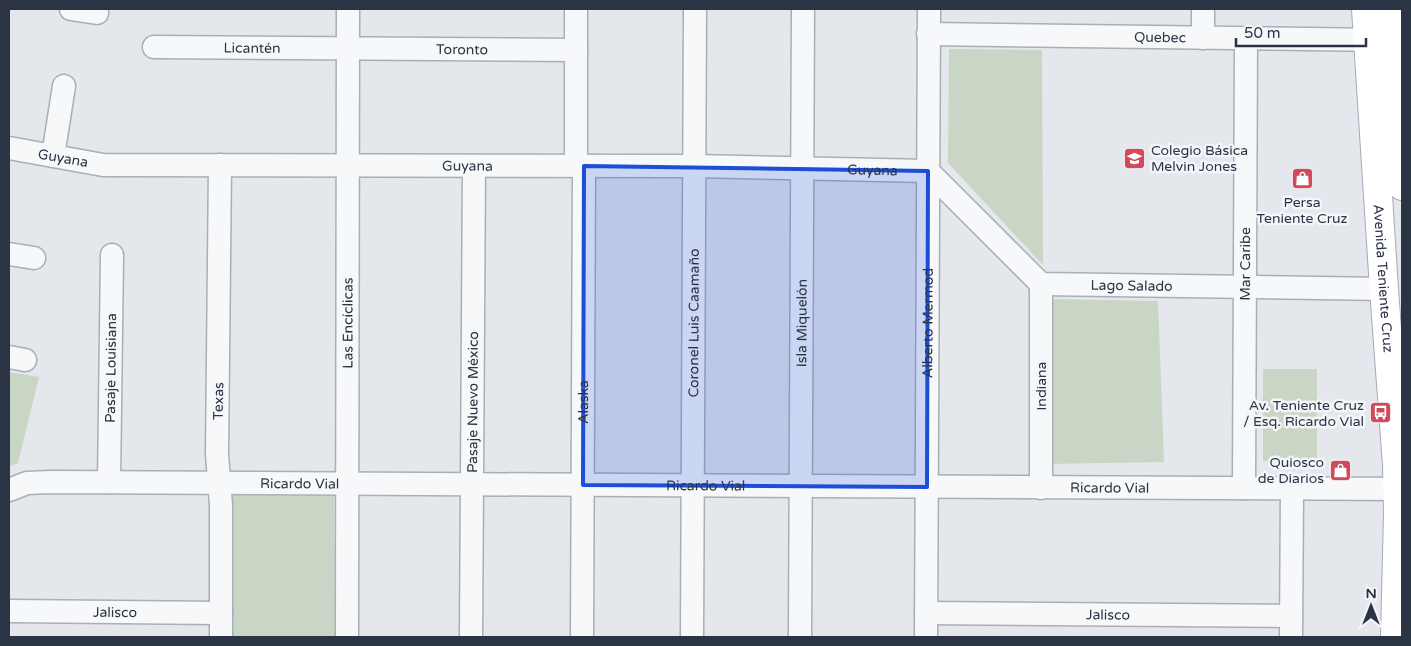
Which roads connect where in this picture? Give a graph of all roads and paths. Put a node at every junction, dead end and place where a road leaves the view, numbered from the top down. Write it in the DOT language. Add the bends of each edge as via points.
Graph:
graph roads {
  1 [pos="71,9"];
  2 [pos="348,9"];
  3 [pos="576,9"];
  4 [pos="695,9"];
  5 [pos="803,9"];
  6 [pos="928,9"];
  7 [pos="1203,9"];
  8 [pos="1366,9"];
  9 [pos="1390,9"];
  10 [pos="97,13"];
  11 [pos="928,34"];
  12 [pos="1203,38"];
  13 [pos="1246,39"];
  14 [pos="154,47"];
  15 [pos="348,49"];
  16 [pos="1389,49"];
  17 [pos="576,50"];
  18 [pos="64,86"];
  19 [pos="9,148"];
  20 [pos="53,156"];
  21 [pos="220,165"];
  22 [pos="348,165"];
  23 [pos="474,166"];
  24 [pos="580,166"];
  25 [pos="694,166"];
  26 [pos="802,168"];
  27 [pos="928,170"];
  28 [pos="1402,183"];
  29 [pos="9,254"];
  30 [pos="112,255"];
  31 [pos="34,258"];
  32 [pos="1041,284"];
  33 [pos="1244,287"];
  34 [pos="1384,289"];
  35 [pos="109,482"];
  36 [pos="220,483"];
  37 [pos="347,484"];
  38 [pos="472,484"];
  39 [pos="583,485"];
  40 [pos="692,486"];
  41 [pos="801,486"];
  42 [pos="926,487"];
  43 [pos="1041,488"];
  44 [pos="1244,488"];
  45 [pos="1292,489"];
  46 [pos="1400,489"];
  47 [pos="9,490"];
  48 [pos="9,611"];
  49 [pos="221,613"];
  50 [pos="926,614"];
  51 [pos="1291,627"];
  52 [pos="221,637"];
  53 [pos="347,637"];
  54 [pos="471,637"];
  55 [pos="582,637"];
  56 [pos="692,637"];
  57 [pos="800,637"];
  58 [pos="926,637"];
  59 [pos="1395,637"];
  1 -- 10 [label="street"];
  2 -- 15 [label="street, Las Encíclicas"];
  3 -- 17 [label="street, Alaska"];
  4 -- 25 [label="street, Coronel Luis Caamaño"];
  5 -- 26 [label="street, Isla Miquelón"];
  6 -- 11 [label="street, Alberto Mermod"];
  7 -- 12 [label="street"];
  8 -- 16 [label="main road, Avenida Teniente Cruz"];
  9 -- 16 [label="main road, Avenida Teniente Cruz"];
  11 -- 12 [label="street, Quebec"];
  11 -- 27 [label="street, Alberto Mermod"];
  12 -- 13 [label="street, Quebec"];
  13 -- 16 [label="street, Quebec"];
  13 -- 33 [label="street, Mar Caribe"];
  14 -- 15 [label="street, Licantén"];
  15 -- 17 [label="street, Toronto"];
  15 -- 22 [label="street, Las Encíclicas"];
  16 -- 28 [label="main road, Avenida Teniente Cruz"];
  16 -- 34 [label="main road, Avenida Teniente Cruz"];
  17 -- 24 [label="street, Alaska"];
  18 -- 20 [label="street"];
  19 -- 20 [label="street, Guyana"];
  20 -- 21 [label="street, Guyana" via="103,165"];
  21 -- 22 [label="street, Guyana"];
  21 -- 36 [label="street, Texas" via="217,454"];
  22 -- 23 [label="street, Guyana"];
  22 -- 37 [label="street, Las Encíclicas"];
  23 -- 24 [label="street, Guyana"];
  23 -- 38 [label="street, Pasaje Nuevo México"];
  24 -- 25 [label="street, Guyana"];
  24 -- 39 [label="street, Alaska"];
  25 -- 26 [label="street, Guyana"];
  25 -- 40 [label="street, Coronel Luis Caamaño"];
  26 -- 27 [label="street, Guyana"];
  26 -- 41 [label="street, Isla Miquelón"];
  27 -- 32 [label="street"];
  27 -- 42 [label="street, Alberto Mermod"];
  29 -- 31 [label="street"];
  30 -- 35 [label="street, Pasaje Louisiana"];
  32 -- 33 [label="street, Lago Salado"];
  32 -- 43 [label="street, Indiana"];
  33 -- 34 [label="street, Lago Salado"];
  33 -- 44 [label="street, Mar Caribe"];
  34 -- 46 [label="main road, Avenida Teniente Cruz"];
  35 -- 36 [label="street, Ricardo Vial"];
  35 -- 47 [label="street, Ricardo Vial" via="36,482"];
  36 -- 37 [label="street, Ricardo Vial"];
  36 -- 49 [label="street, Texas"];
  37 -- 38 [label="street, Ricardo Vial"];
  37 -- 53 [label="street, Las Encíclicas"];
  38 -- 39 [label="street, Ricardo Vial"];
  38 -- 54 [label="street, Pasaje Nuevo México"];
  39 -- 40 [label="street, Ricardo Vial"];
  39 -- 55 [label="street, Alaska"];
  40 -- 41 [label="street, Ricardo Vial"];
  40 -- 56 [label="street, Coronel Luis Caamaño"];
  41 -- 42 [label="street, Ricardo Vial"];
  41 -- 57 [label="street, Isla Miquelón"];
  42 -- 43 [label="street, Ricardo Vial"];
  42 -- 50 [label="street, Alberto Mermod"];
  43 -- 44 [label="street, Ricardo Vial"];
  44 -- 45 [label="street, Ricardo Vial"];
  45 -- 46 [label="street, Ricardo Vial"];
  45 -- 51 [label="street"];
  46 -- 59 [label="main road, Avenida Teniente Cruz"];
  48 -- 49 [label="street, Jalisco"];
  49 -- 52 [label="street, Texas"];
  50 -- 51 [label="street, Jalisco"];
  50 -- 58 [label="street, Alberto Mermod"];
}
